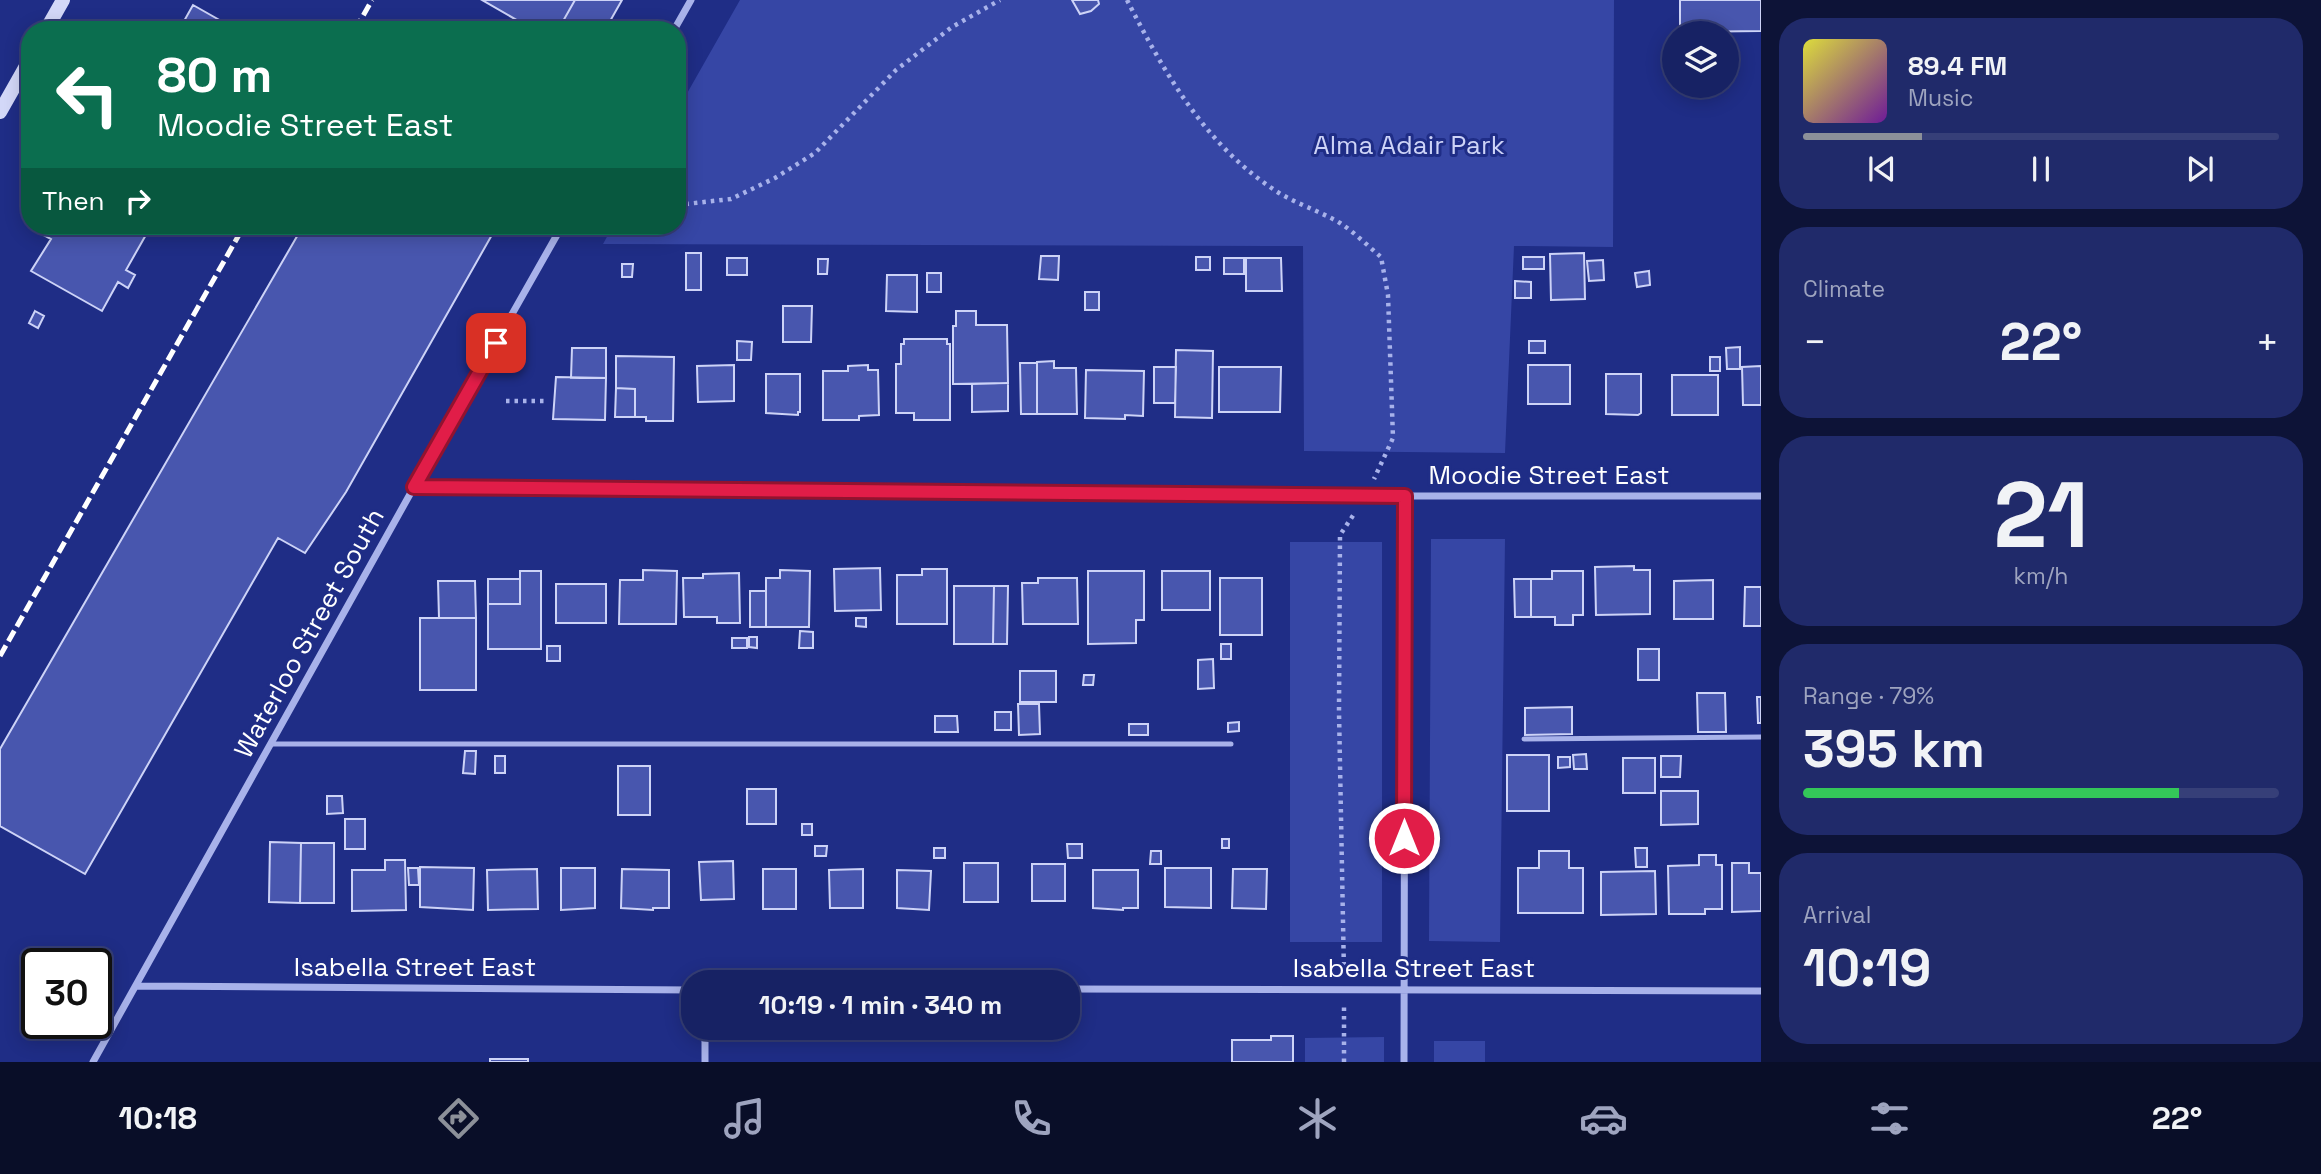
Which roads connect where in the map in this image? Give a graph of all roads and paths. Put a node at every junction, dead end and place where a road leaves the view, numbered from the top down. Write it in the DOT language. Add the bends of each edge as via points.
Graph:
graph roads {
  1 [pos="63,0"];
  2 [pos="691,0"];
  3 [pos="1000,0"];
  4 [pos="51,21"];
  5 [pos="679,21"];
  6 [pos="21,75"];
  7 [pos="0,112"];
  8 [pos="686,204"];
  9 [pos="557,235"];
  10 [pos="506,401"];
  11 [pos="547,401"];
  12 [pos="414,487"];
  13 [pos="1405,496"];
  14 [pos="1761,496"];
  15 [pos="1761,737"];
  16 [pos="1524,739"];
  17 [pos="271,744"];
  18 [pos="1231,744"];
  19 [pos="137,986"];
  20 [pos="1080,989"];
  21 [pos="1404,989"];
  22 [pos="681,990"];
  23 [pos="1761,990"];
  24 [pos="705,1040"];
  25 [pos="93,1062"];
  26 [pos="705,1062"];
  27 [pos="1404,1062"];
  1 -- 4 [label="main road"];
  2 -- 5 [label="street"];
  3 -- 8 [label="path" via="952,27 896,70 815,153 731,200"];
  6 -- 7 [label="main road"];
  9 -- 12 [label="street, Waterloo Street South"];
  10 -- 11 [label="path"];
  12 -- 13 [label="street, Moodie Street East"];
  12 -- 17 [label="street, Waterloo Street South"];
  13 -- 14 [label="street, Moodie Street East"];
  13 -- 21 [label="street"];
  15 -- 16 [label="lane"];
  17 -- 18 [label="lane"];
  17 -- 19 [label="street, Waterloo Street South"];
  19 -- 22 [label="street, Isabella Street East"];
  19 -- 25 [label="street, Waterloo Street South"];
  20 -- 21 [label="street, Isabella Street East"];
  21 -- 23 [label="street, Isabella Street East"];
  21 -- 27 [label="street"];
  24 -- 26 [label="street"];
}
